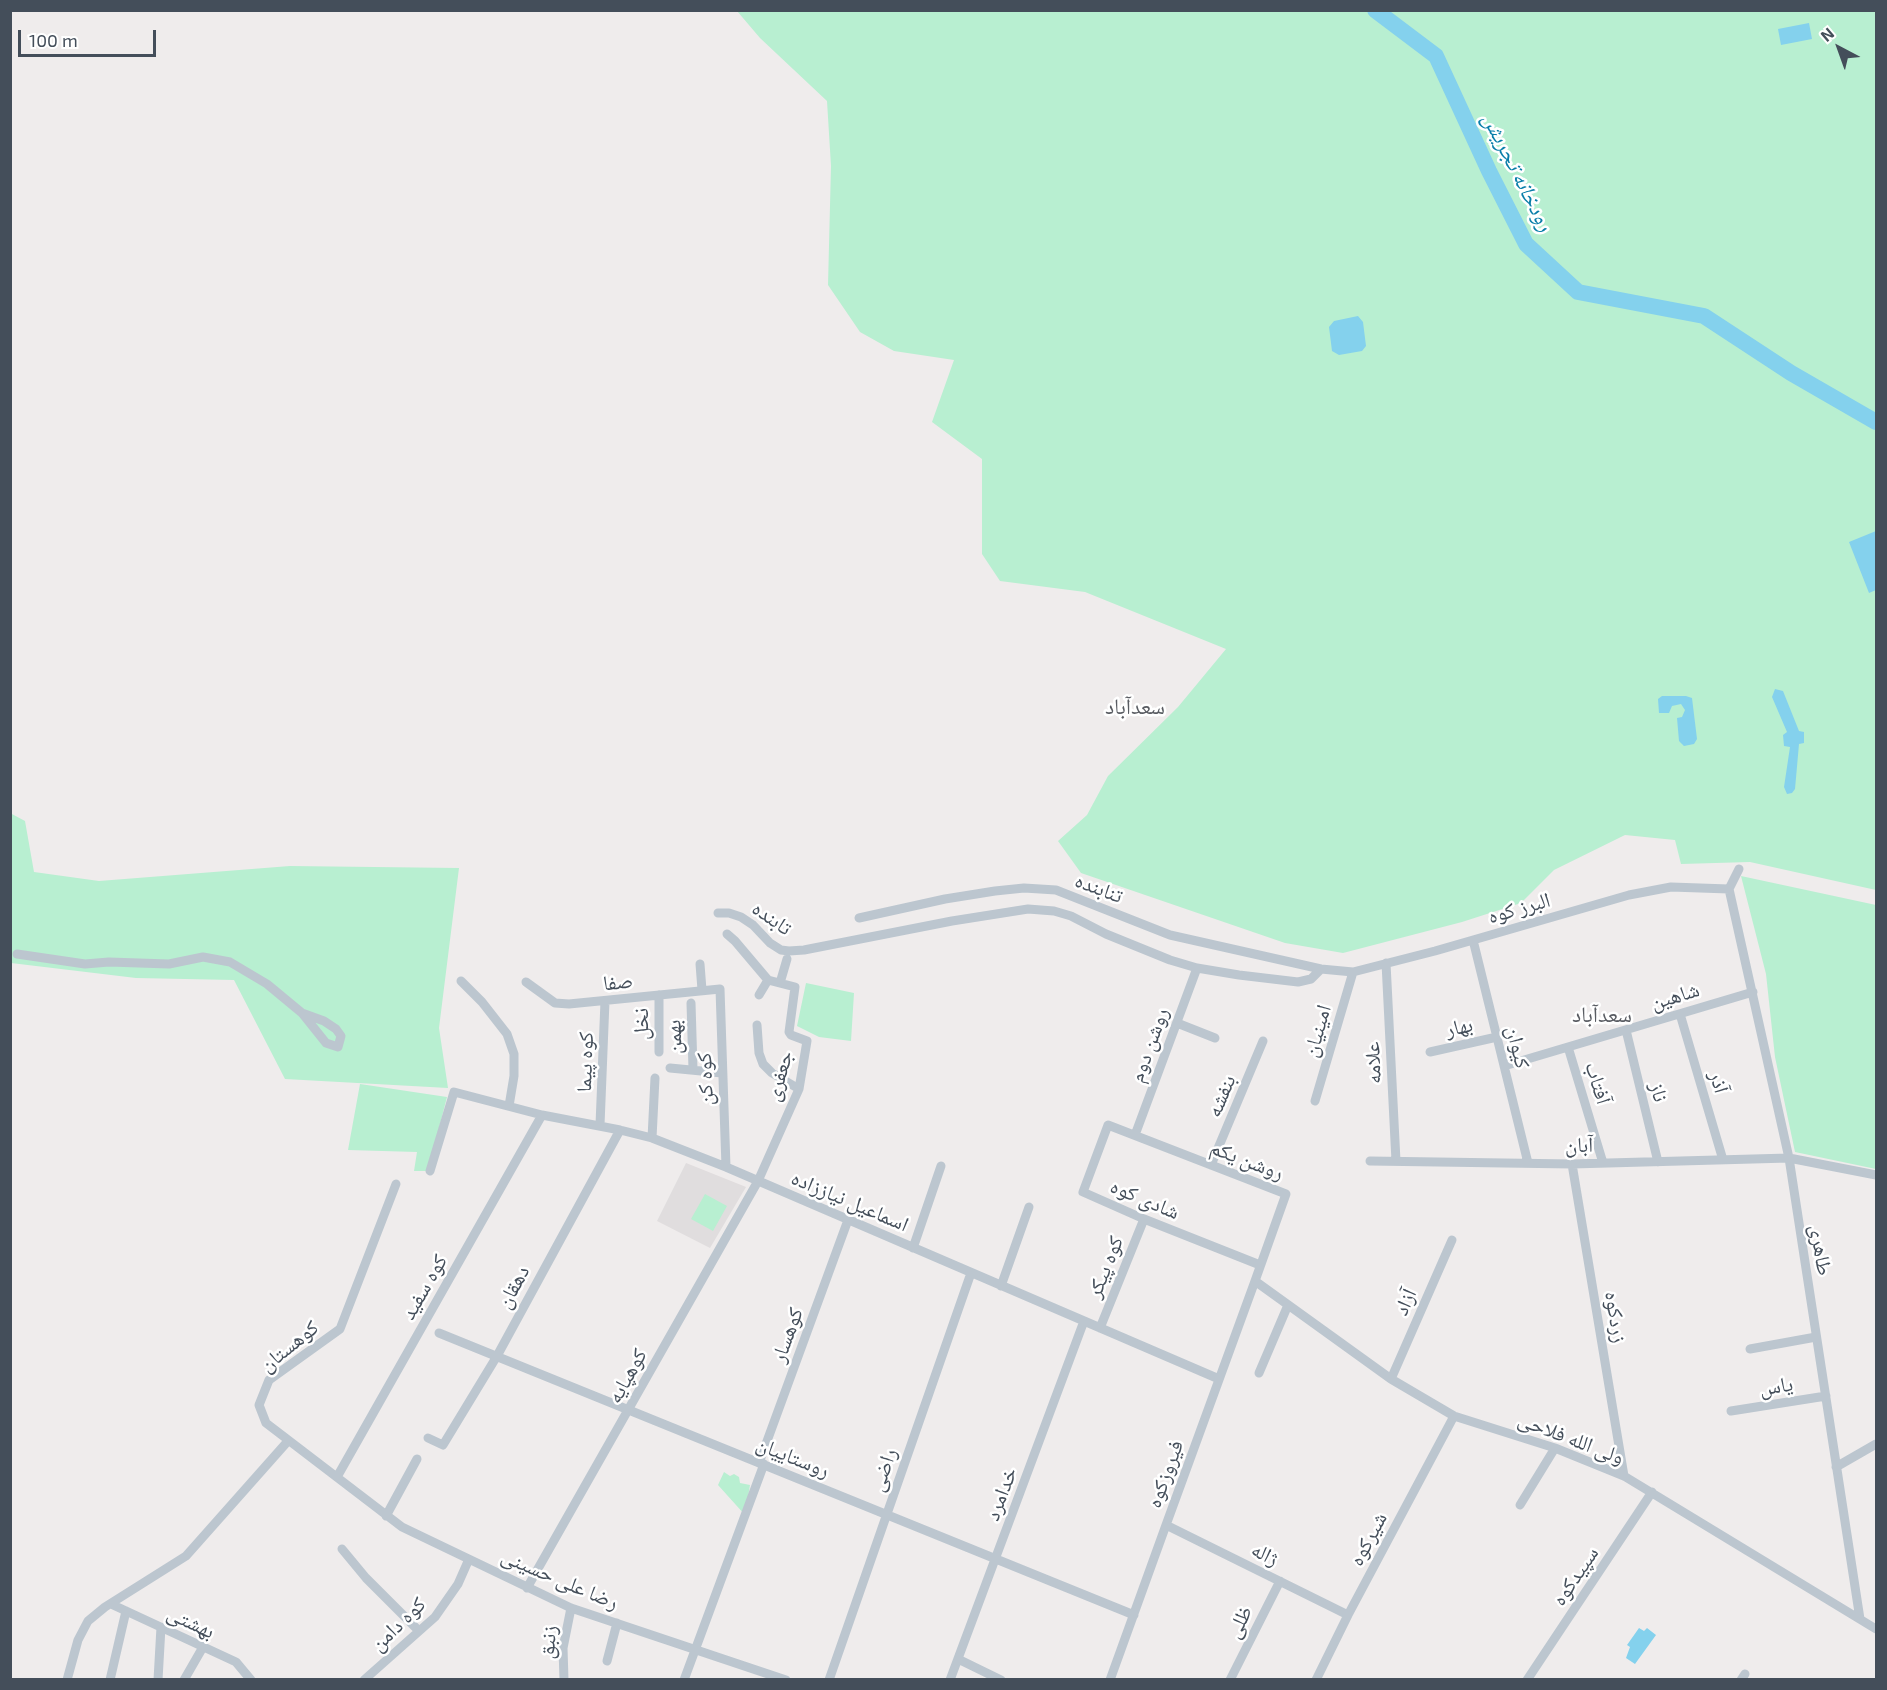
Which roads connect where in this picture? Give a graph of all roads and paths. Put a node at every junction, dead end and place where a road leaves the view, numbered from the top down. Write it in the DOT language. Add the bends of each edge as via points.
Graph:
graph roads {
  1 [pos="1739,869"];
  2 [pos="1729,889"];
  3 [pos="718,913"];
  4 [pos="859,918"];
  5 [pos="727,934"];
  6 [pos="1473,940"];
  7 [pos="17,954"];
  8 [pos="787,959"];
  9 [pos="1386,963"];
  10 [pos="700,964"];
  11 [pos="1197,968"];
  12 [pos="1321,969"];
  13 [pos="1353,972"];
  14 [pos="768,980"];
  15 [pos="461,981"];
  16 [pos="526,982"];
  17 [pos="780,983"];
  18 [pos="720,989"];
  19 [pos="702,990"];
  20 [pos="1753,992"];
  21 [pos="659,995"];
  22 [pos="759,995"];
  23 [pos="605,1001"];
  24 [pos="691,1003"];
  25 [pos="302,1013"];
  26 [pos="1680,1014"];
  27 [pos="1177,1023"];
  28 [pos="757,1025"];
  29 [pos="1626,1030"];
  30 [pos="1497,1037"];
  31 [pos="1215,1038"];
  32 [pos="1263,1041"];
  33 [pos="1568,1047"];
  34 [pos="659,1052"];
  35 [pos="1430,1052"];
  36 [pos="1504,1066"];
  37 [pos="670,1068"];
  38 [pos="693,1069"];
  39 [pos="722,1073"];
  40 [pos="655,1078"];
  41 [pos="799,1089"];
  42 [pos="1315,1101"];
  43 [pos="509,1106"];
  44 [pos="542,1115"];
  45 [pos="600,1125"];
  46 [pos="1108,1125"];
  47 [pos="620,1130"];
  48 [pos="1136,1136"];
  49 [pos="652,1138"];
  50 [pos="1789,1158"];
  51 [pos="1724,1160"];
  52 [pos="1370,1161"];
  53 [pos="1396,1161"];
  54 [pos="1658,1162"];
  55 [pos="1528,1163"];
  56 [pos="1603,1163"];
  57 [pos="1572,1164"];
  58 [pos="1211,1165"];
  59 [pos="941,1166"];
  60 [pos="726,1167"];
  61 [pos="430,1171"];
  62 [pos="1876,1175"];
  63 [pos="758,1181"];
  64 [pos="396,1184"];
  65 [pos="1029,1208"];
  66 [pos="848,1220"];
  67 [pos="1144,1220"];
  68 [pos="1452,1240"];
  69 [pos="913,1248"];
  70 [pos="1260,1265"];
  71 [pos="971,1273"];
  72 [pos="1255,1281"];
  73 [pos="1001,1286"];
  74 [pos="1288,1305"];
  75 [pos="1084,1321"];
  76 [pos="1100,1328"];
  77 [pos="440,1333"];
  78 [pos="1816,1337"];
  79 [pos="1750,1349"];
  80 [pos="496,1356"];
  81 [pos="1259,1373"];
  82 [pos="1219,1379"];
  83 [pos="1391,1379"];
  84 [pos="1826,1396"];
  85 [pos="629,1409"];
  86 [pos="1731,1411"];
  87 [pos="1454,1416"];
  88 [pos="428,1438"];
  89 [pos="288,1441"];
  90 [pos="1876,1444"];
  91 [pos="1555,1448"];
  92 [pos="417,1459"];
  93 [pos="762,1463"];
  94 [pos="1836,1467"];
  95 [pos="1624,1476"];
  96 [pos="337,1478"];
  97 [pos="1652,1492"];
  98 [pos="1520,1505"];
  99 [pos="887,1515"];
  100 [pos="387,1516"];
  101 [pos="1166,1525"];
  102 [pos="342,1549"];
  103 [pos="469,1559"];
  104 [pos="996,1559"];
  105 [pos="1280,1581"];
  106 [pos="527,1588"];
  107 [pos="108,1605"];
  108 [pos="571,1608"];
  109 [pos="126,1611"];
  110 [pos="1134,1615"];
  111 [pos="1348,1615"];
  112 [pos="1860,1619"];
  113 [pos="617,1623"];
  114 [pos="161,1627"];
  115 [pos="1876,1629"];
  116 [pos="419,1631"];
  117 [pos="202,1647"];
  118 [pos="696,1650"];
  119 [pos="958,1659"];
  120 [pos="607,1661"];
  121 [pos="770,1677"];
  122 [pos="67,1680"];
  123 [pos="110,1680"];
  124 [pos="158,1680"];
  125 [pos="184,1680"];
  126 [pos="251,1680"];
  127 [pos="364,1680"];
  128 [pos="564,1680"];
  129 [pos="684,1680"];
  130 [pos="786,1680"];
  131 [pos="829,1680"];
  132 [pos="950,1680"];
  133 [pos="1001,1680"];
  134 [pos="1110,1680"];
  135 [pos="1230,1680"];
  136 [pos="1316,1680"];
  137 [pos="1527,1680"];
  1 -- 2 [label="street"];
  2 -- 6 [label="street, البرز کوه" via="1671,886"];
  2 -- 20 [label="street, طاهری"];
  3 -- 11 [label="street, تابنده" via="741,917 781,950 804,950 1028,909 1054,911"];
  4 -- 12 [label="street, تنابنده" via="945,898 1024,888 1056,890 1170,935"];
  5 -- 14 [label="street"];
  6 -- 9 [label="street, البرز کوه"];
  6 -- 30 [label="street, کیوان"];
  7 -- 25 [label="street" via="85,964 170,964 203,957 230,962 267,984"];
  8 -- 17 [label="street"];
  9 -- 13 [label="street, البرز کوه"];
  9 -- 53 [label="street, علامه"];
  10 -- 19 [label="street"];
  11 -- 12 [label="street, تابنده" via="1298,982 1311,979"];
  11 -- 27 [label="street, روشن دوم"];
  12 -- 13 [label="street, البرز کوه"];
  13 -- 42 [label="street, امینیان"];
  14 -- 17 [label="street"];
  14 -- 22 [label="street"];
  15 -- 43 [label="street" via="507,1034 514,1054"];
  16 -- 23 [label="street, صفا" via="555,1003"];
  17 -- 41 [label="street, جعفری" via="795,987 789,1032 807,1041"];
  18 -- 19 [label="street, صفا"];
  18 -- 39 [label="street, کوه کن"];
  19 -- 21 [label="street, صفا"];
  20 -- 26 [label="street, شاهین"];
  20 -- 50 [label="street, طاهری"];
  21 -- 23 [label="street, صفا"];
  21 -- 34 [label="street, نخل"];
  23 -- 45 [label="street, کوه پیما"];
  24 -- 38 [label="street, بهمن"];
  26 -- 29 [label="street, شاهین"];
  26 -- 51 [label="street, آذر"];
  27 -- 31 [label="street"];
  27 -- 48 [label="street, روشن دوم"];
  28 -- 41 [label="street" via="763,1064"];
  29 -- 33 [label="street, شاهین"];
  29 -- 54 [label="street, ناز"];
  30 -- 35 [label="street, بهار"];
  30 -- 36 [label="street, کیوان"];
  32 -- 58 [label="street, بنفشه"];
  33 -- 36 [label="street, شاهین"];
  33 -- 56 [label="street, آفتاب"];
  36 -- 55 [label="street, کیوان"];
  37 -- 38 [label="street"];
  38 -- 39 [label="street"];
  39 -- 60 [label="street, کوه کن"];
  40 -- 49 [label="street"];
  41 -- 63 [label="street, جعفری"];
  43 -- 44 [label="street, اسماعیل نیاززاده"];
  43 -- 61 [label="street, اسماعیل نیاززاده" via="454,1092"];
  44 -- 45 [label="street, اسماعیل نیاززاده"];
  44 -- 96 [label="street, کوه سفید"];
  45 -- 47 [label="street, اسماعیل نیاززاده"];
  46 -- 48 [label="street, روشن یکم"];
  46 -- 67 [label="street, شادی کوه" via="1083,1192"];
  47 -- 49 [label="street, اسماعیل نیاززاده"];
  47 -- 80 [label="street, دهقان"];
  48 -- 58 [label="street, روشن یکم"];
  49 -- 60 [label="street, اسماعیل نیاززاده"];
  50 -- 51 [label="street, آبان"];
  50 -- 62 [label="street, آبان"];
  50 -- 78 [label="street, طاهری"];
  51 -- 54 [label="street, آبان"];
  52 -- 53 [label="street, آبان"];
  53 -- 55 [label="street, آبان"];
  54 -- 56 [label="street, آبان"];
  55 -- 57 [label="street, آبان"];
  56 -- 57 [label="street, آبان"];
  57 -- 95 [label="street, زردکوه"];
  58 -- 70 [label="street, روشن یکم" via="1286,1194"];
  59 -- 69 [label="street"];
  60 -- 63 [label="street, اسماعیل نیاززاده"];
  63 -- 66 [label="street, اسماعیل نیاززاده"];
  63 -- 85 [label="street, کوهپایه"];
  64 -- 89 [label="street, کوهستان" via="340,1329 269,1380 260,1405 266,1423"];
  65 -- 73 [label="street"];
  66 -- 69 [label="street, اسماعیل نیاززاده"];
  66 -- 93 [label="street, کوهسار"];
  67 -- 70 [label="street, شادی کوه"];
  67 -- 76 [label="street, کوه پیکر"];
  68 -- 83 [label="street, آزاد"];
  69 -- 71 [label="street, اسماعیل نیاززاده"];
  70 -- 72 [label="street, روشن یکم"];
  71 -- 73 [label="street, اسماعیل نیاززاده"];
  71 -- 99 [label="street, راضی"];
  72 -- 74 [label="street, ولی‌ الله فلاحی"];
  72 -- 82 [label="street, فیروزکوه"];
  73 -- 75 [label="street, اسماعیل نیاززاده"];
  74 -- 81 [label="street"];
  74 -- 83 [label="street, ولی‌ الله فلاحی"];
  75 -- 76 [label="street, اسماعیل نیاززاده"];
  75 -- 104 [label="street, خدامرد"];
  76 -- 82 [label="street, اسماعیل نیاززاده"];
  77 -- 80 [label="street, روستاییان"];
  78 -- 79 [label="street"];
  78 -- 84 [label="street, طاهری"];
  80 -- 85 [label="street, روستاییان"];
  80 -- 88 [label="street, دهقان" via="443,1445"];
  82 -- 101 [label="street, فیروزکوه"];
  83 -- 87 [label="street, ولی‌ الله فلاحی"];
  84 -- 86 [label="street, یاس"];
  84 -- 94 [label="street, طاهری"];
  85 -- 93 [label="street, روستاییان"];
  85 -- 106 [label="street, کوهپایه"];
  87 -- 91 [label="street, ولی‌ الله فلاحی"];
  87 -- 111 [label="street, شیرکوه"];
  89 -- 96 [label="street, کوهستان"];
  89 -- 107 [label="street" via="186,1556"];
  90 -- 94 [label="street"];
  91 -- 95 [label="street, ولی‌ الله فلاحی"];
  91 -- 98 [label="street"];
  92 -- 100 [label="street"];
  93 -- 99 [label="street, روستاییان"];
  93 -- 118 [label="street, کوهسار"];
  94 -- 112 [label="street, طاهری"];
  95 -- 97 [label="street, ولی‌ الله فلاحی"];
  96 -- 100 [label="street, رضا علی حسینی"];
  97 -- 112 [label="street, ولی‌ الله فلاحی"];
  97 -- 137 [label="street, سپیدکوه"];
  99 -- 104 [label="street, روستاییان"];
  99 -- 131 [label="street, راضی"];
  100 -- 103 [label="street, رضا علی حسینی"];
  101 -- 105 [label="street, ژاله"];
  101 -- 110 [label="street, فیروزکوه"];
  102 -- 116 [label="street"];
  103 -- 106 [label="street, رضا علی حسینی"];
  103 -- 116 [label="street, کوه دامن" via="458,1584 435,1617"];
  104 -- 110 [label="street, روستاییان"];
  104 -- 119 [label="street, خدامرد"];
  105 -- 111 [label="street, ژاله"];
  105 -- 135 [label="street, ظلی"];
  106 -- 108 [label="street, رضا علی حسینی"];
  107 -- 109 [label="street, بهشتی"];
  107 -- 122 [label="street" via="88,1621 78,1640"];
  108 -- 113 [label="street, رضا علی حسینی"];
  108 -- 128 [label="street, زنبق" via="563,1648"];
  109 -- 114 [label="street, بهشتی"];
  109 -- 123 [label="street"];
  110 -- 134 [label="street, فیروزکوه"];
  111 -- 136 [label="street, شیرکوه"];
  112 -- 115 [label="street, ولی‌ الله فلاحی"];
  113 -- 118 [label="street, رضا علی حسینی"];
  113 -- 120 [label="street"];
  114 -- 117 [label="street, بهشتی"];
  114 -- 124 [label="street"];
  116 -- 127 [label="street, کوه دامن"];
  117 -- 125 [label="street"];
  117 -- 126 [label="street, بهشتی" via="236,1662"];
  118 -- 121 [label="street, رضا علی حسینی"];
  118 -- 129 [label="street, کوهسار"];
  119 -- 132 [label="street, خدامرد"];
  119 -- 133 [label="street"];
  121 -- 130 [label="street, رضا علی حسینی"];
}
